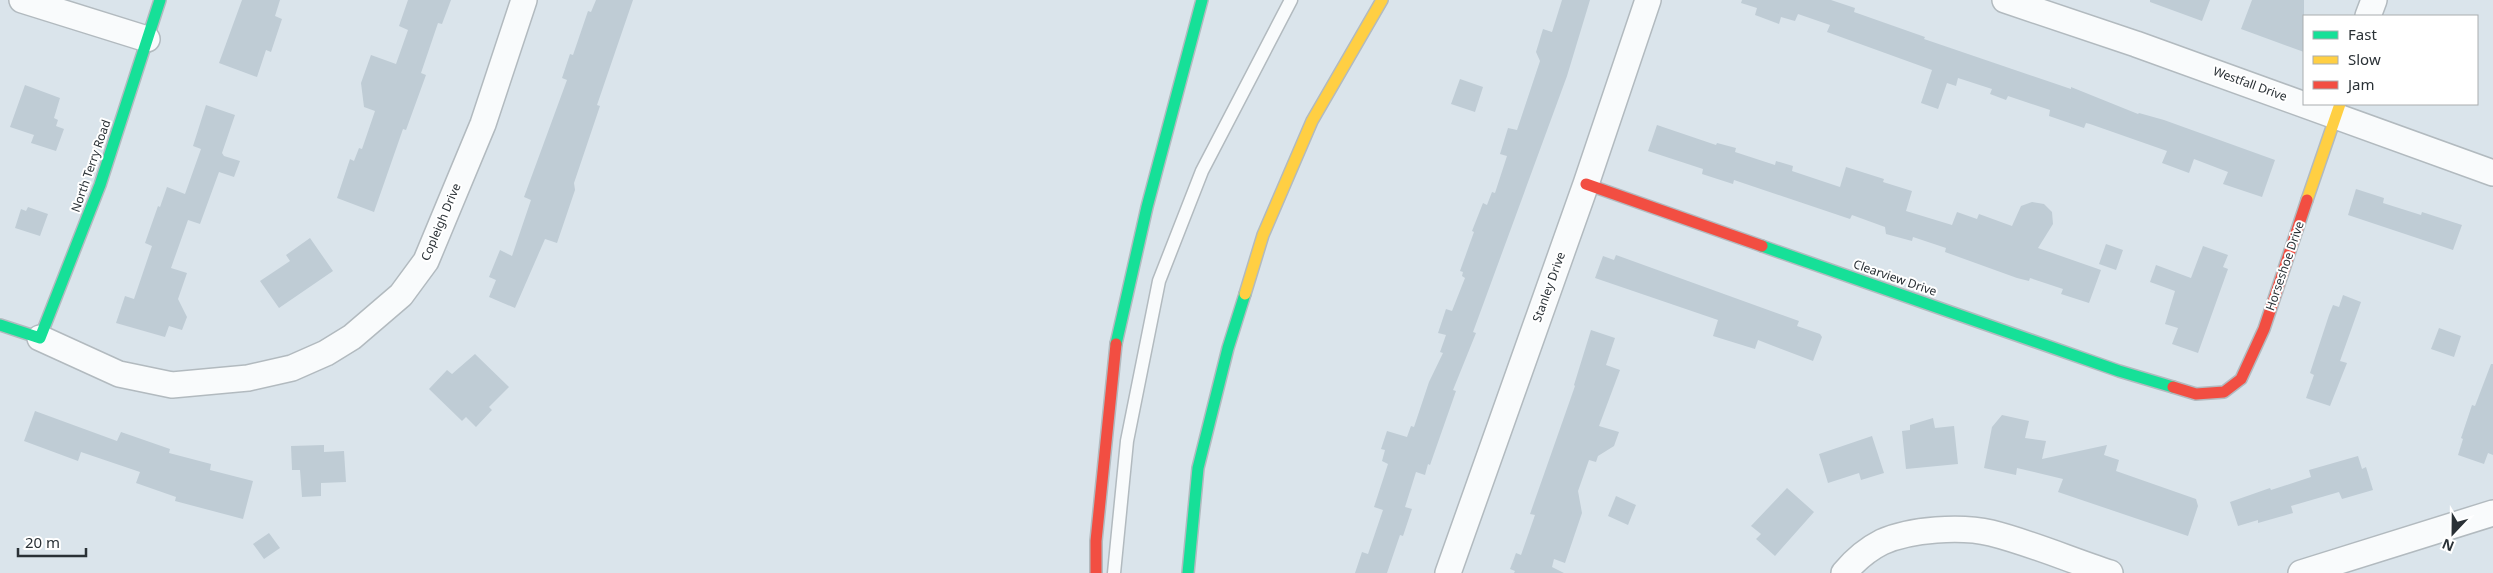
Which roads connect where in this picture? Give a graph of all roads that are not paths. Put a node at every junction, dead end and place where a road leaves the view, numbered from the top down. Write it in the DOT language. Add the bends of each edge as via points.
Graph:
graph roads {
  1 [pos="22,0"];
  2 [pos="160,0"];
  3 [pos="524,0"];
  4 [pos="1202,0"];
  5 [pos="1291,0"];
  6 [pos="1373,0"];
  7 [pos="1382,0"];
  8 [pos="1648,0"];
  9 [pos="2005,0"];
  10 [pos="2374,0"];
  11 [pos="2368,15"];
  12 [pos="147,40"];
  13 [pos="2303,98"];
  14 [pos="2323,105"];
  15 [pos="2338,110"];
  16 [pos="1314,118"];
  17 [pos="2493,173"];
  18 [pos="1586,184"];
  19 [pos="0,325"];
  20 [pos="40,338"];
  21 [pos="2196,394"];
  22 [pos="2493,513"];
  23 [pos="1096,573"];
  24 [pos="1114,573"];
  25 [pos="1188,573"];
  26 [pos="1448,573"];
  27 [pos="1844,573"];
  28 [pos="2110,573"];
  29 [pos="2301,573"];
  1 -- 12 [label="street"];
  2 -- 12 [label="main road, North Terry Road"];
  3 -- 20 [label="street, Copleigh Drive" via="483,124 426,261 401,295 352,337 292,368 248,378 172,384 119,374"];
  4 -- 23 [label="main road" via="1147,207 1116,342 1096,541"];
  5 -- 24 [label="lane" via="1202,171 1159,281 1127,441"];
  6 -- 16 [label="lane"];
  7 -- 16 [label="main road"];
  8 -- 18 [label="street, Stanley Drive"];
  9 -- 13 [label="street, Westfall Drive"];
  10 -- 11 [label="street"];
  12 -- 20 [label="main road, North Terry Road" via="100,185"];
  14 -- 15 [label="street, Westfall Drive"];
  15 -- 17 [label="street, Westfall Drive"];
  15 -- 21 [label="main road, Horseshoe Drive" via="2264,329 2241,379 2224,392"];
  16 -- 25 [label="main road" via="1263,235 1228,348 1198,468"];
  18 -- 21 [label="main road, Clearview Drive" via="2119,371"];
  18 -- 26 [label="street, Stanley Drive"];
  19 -- 20 [label="main road"];
  22 -- 29 [label="street"];
  27 -- 28 [label="street" via="1855,560 1882,542 1911,533 1966,529 1991,533"];
}
